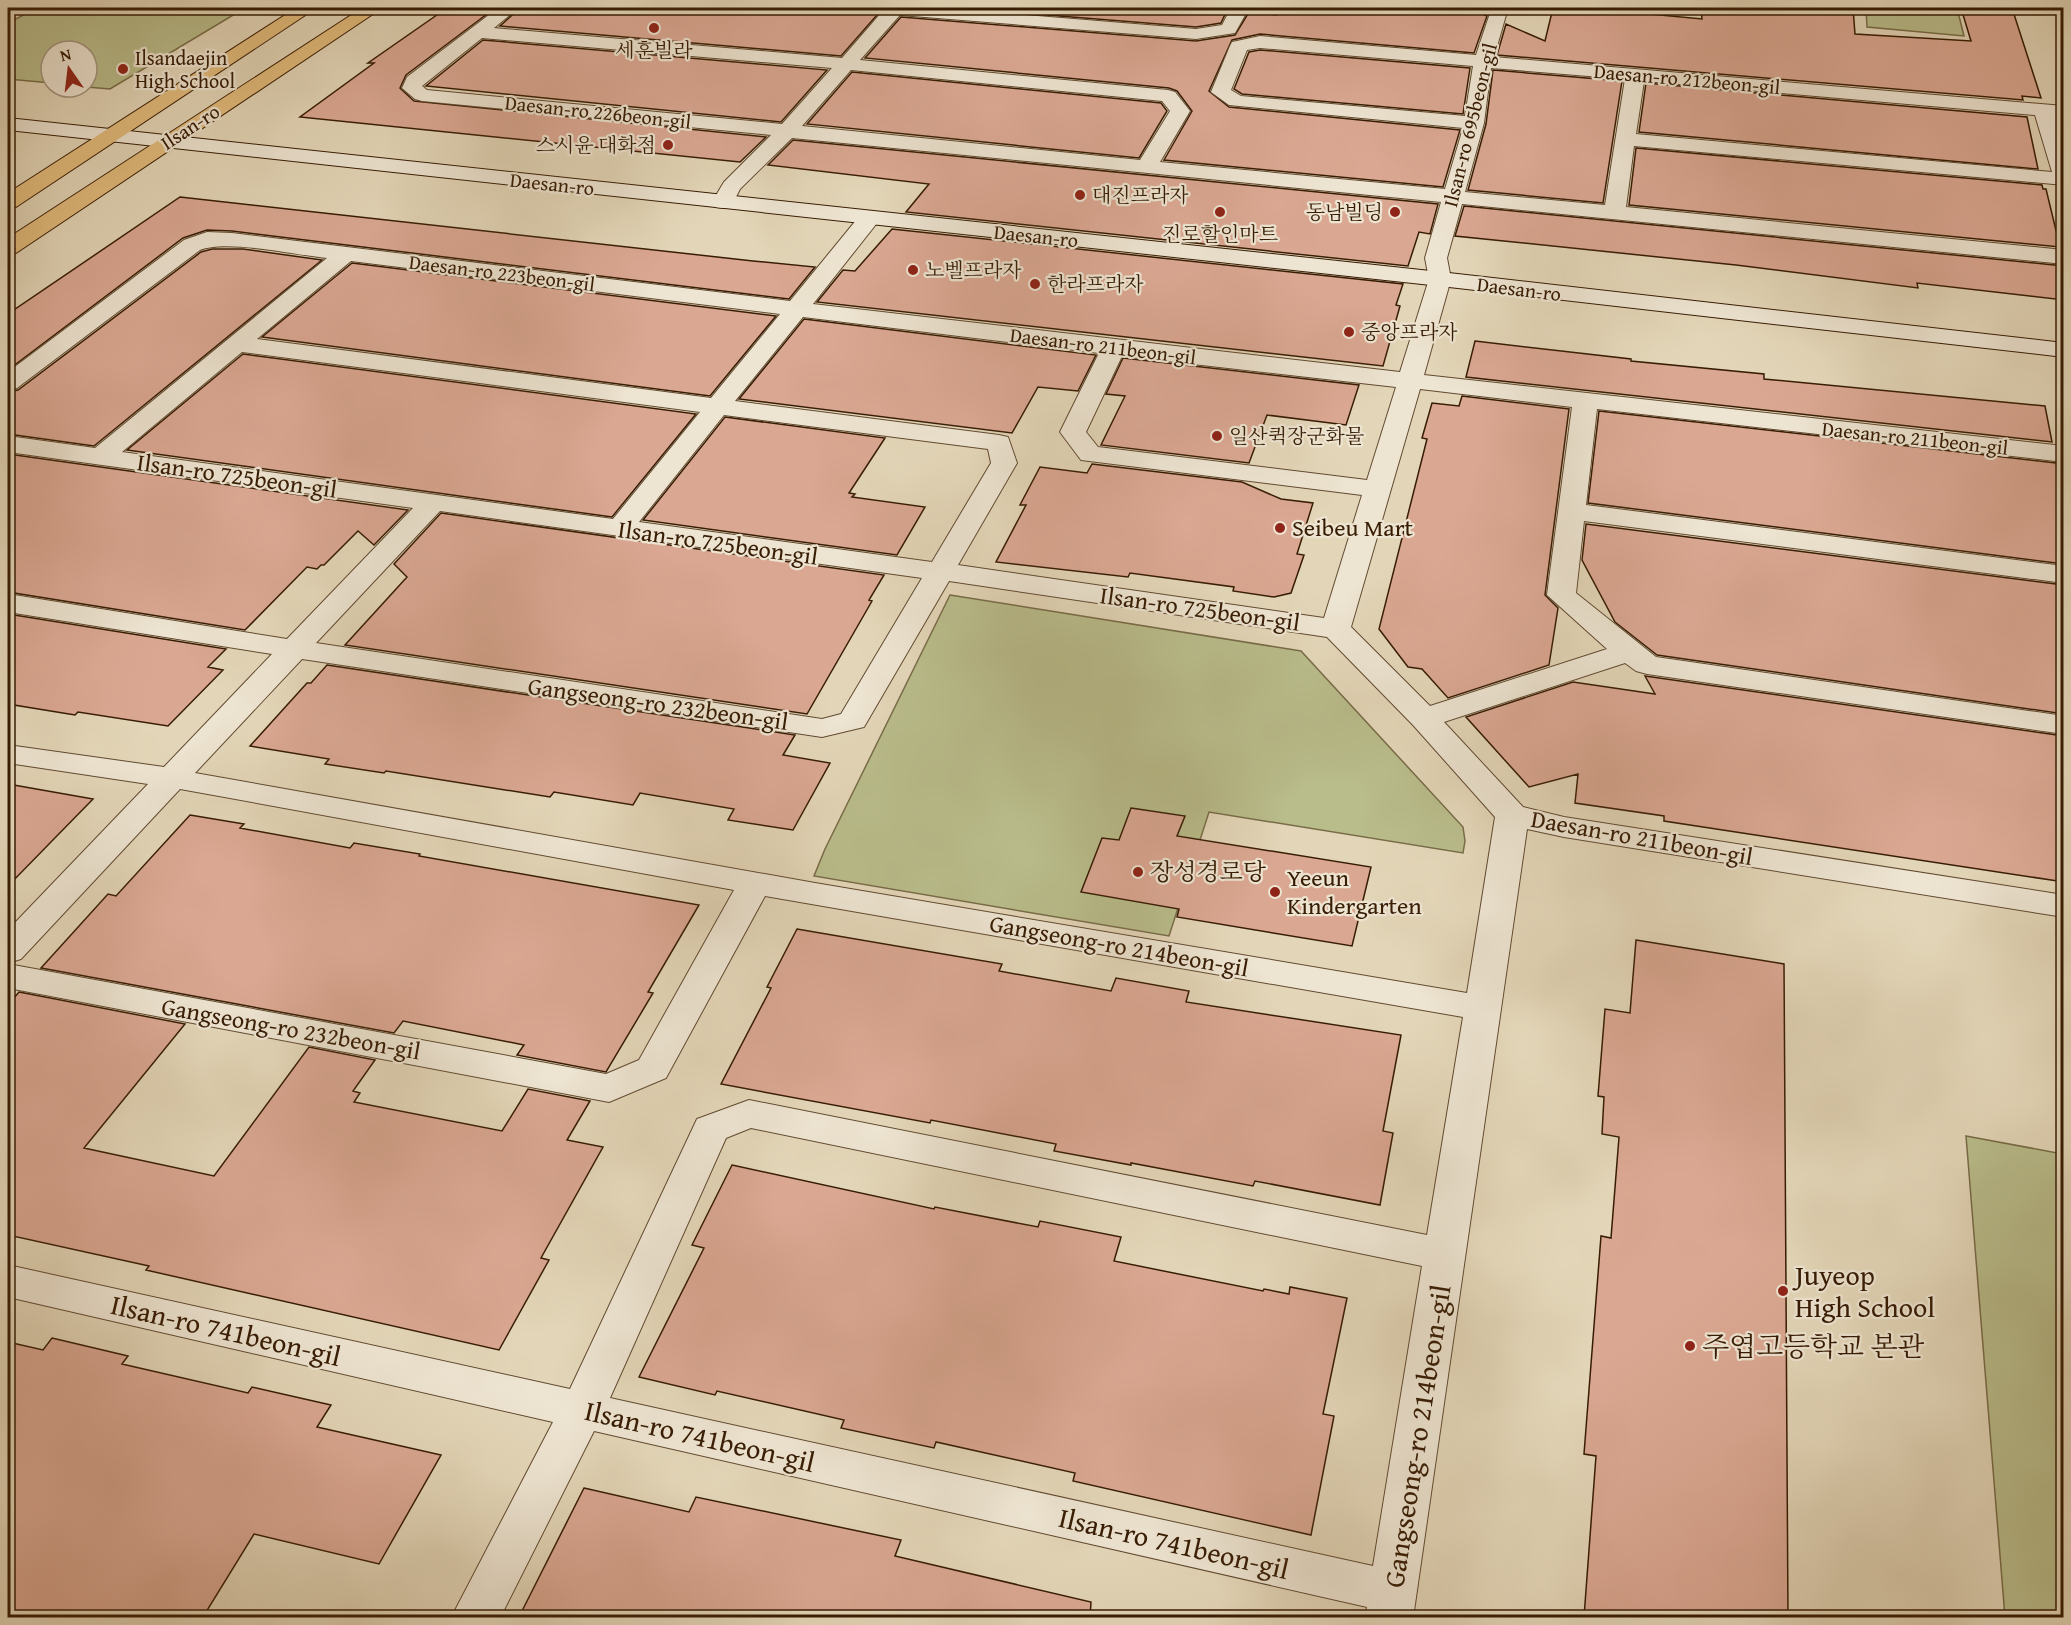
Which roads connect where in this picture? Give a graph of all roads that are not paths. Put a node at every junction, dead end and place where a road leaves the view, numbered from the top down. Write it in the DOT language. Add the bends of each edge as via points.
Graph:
graph roads {
  1 [pos="308,8"];
  2 [pos="373,8"];
  3 [pos="509,8"];
  4 [pos="890,8"];
  5 [pos="1240,8"];
  6 [pos="1498,8"];
  7 [pos="477,32"];
  8 [pos="1483,60"];
  9 [pos="846,64"];
  10 [pos="1635,74"];
  11 [pos="2054,112"];
  12 [pos="1474,123"];
  13 [pos="8,124"];
  14 [pos="787,131"];
  15 [pos="110,135"];
  16 [pos="1624,139"];
  17 [pos="167,141"];
  18 [pos="1154,168"];
  19 [pos="2064,178"];
  20 [pos="1453,197"];
  21 [pos="8,202"];
  22 [pos="723,202"];
  23 [pos="1614,214"];
  24 [pos="870,218"];
  25 [pos="8,248"];
  26 [pos="346,254"];
  27 [pos="2064,257"];
  28 [pos="1440,279"];
  29 [pos="797,308"];
  30 [pos="236,344"];
  31 [pos="1114,348"];
  32 [pos="2064,350"];
  33 [pos="1409,381"];
  34 [pos="8,383"];
  35 [pos="1585,400"];
  36 [pos="719,405"];
  37 [pos="8,444"];
  38 [pos="2064,454"];
  39 [pos="101,456"];
  40 [pos="1378,489"];
  41 [pos="432,504"];
  42 [pos="1570,511"];
  43 [pos="619,529"];
  44 [pos="939,573"];
  45 [pos="2064,575"];
  46 [pos="8,603"];
  47 [pos="1336,629"];
  48 [pos="294,649"];
  49 [pos="1629,652"];
  50 [pos="1424,718"];
  51 [pos="2064,725"];
  52 [pos="8,754"];
  53 [pos="171,778"];
  54 [pos="1512,815"];
  55 [pos="755,883"];
  56 [pos="2064,906"];
  57 [pos="8,951"];
  58 [pos="8,976"];
  59 [pos="1483,1008"];
  60 [pos="1445,1255"];
  61 [pos="8,1281"];
  62 [pos="582,1410"];
  63 [pos="1391,1605"];
  64 [pos="475,1617"];
  1 -- 15 [label="main road, Ilsan-ro"];
  2 -- 17 [label="main road, Ilsan-ro"];
  3 -- 7 [label="street"];
  4 -- 5 [label="street" via="1196,34 1229,29"];
  4 -- 9 [label="street"];
  6 -- 8 [label="street, Ilsan-ro 695beon-gil"];
  7 -- 9 [label="street"];
  7 -- 14 [label="street, Daesan-ro 226beon-gil" via="414,81 412,88 422,94"];
  8 -- 10 [label="street, Daesan-ro 212beon-gil"];
  8 -- 12 [label="street, Ilsan-ro 695beon-gil"];
  8 -- 12 [label="street, Daesan-ro 212beon-gil" via="1260,42 1239,46 1221,92 1236,101"];
  9 -- 14 [label="street"];
  9 -- 18 [label="street" via="1168,96 1180,111"];
  10 -- 11 [label="street, Daesan-ro 212beon-gil"];
  10 -- 16 [label="street"];
  11 -- 19 [label="street, Daesan-ro 212beon-gil"];
  12 -- 20 [label="street, Ilsan-ro 695beon-gil"];
  13 -- 15 [label="street, Daesan-ro"];
  14 -- 18 [label="street, Daesan-ro 226beon-gil"];
  14 -- 22 [label="street" via="731,186"];
  15 -- 17 [label="street, Daesan-ro"];
  15 -- 21 [label="main road, Ilsan-ro"];
  16 -- 19 [label="street, Daesan-ro 212beon-gil"];
  16 -- 23 [label="street"];
  17 -- 22 [label="street, Daesan-ro"];
  17 -- 25 [label="main road, Ilsan-ro"];
  18 -- 20 [label="street"];
  20 -- 23 [label="street"];
  20 -- 28 [label="street, Ilsan-ro 695beon-gil" via="1436,258"];
  22 -- 24 [label="street, Daesan-ro"];
  23 -- 27 [label="street"];
  24 -- 28 [label="street, Daesan-ro"];
  24 -- 29 [label="street"];
  26 -- 29 [label="street, Daesan-ro 223beon-gil"];
  26 -- 30 [label="street, Ilsan-ro 725beon-gil"];
  26 -- 34 [label="street, Daesan-ro 223beon-gil" via="207,239 192,245"];
  28 -- 32 [label="street, Daesan-ro"];
  28 -- 33 [label="street"];
  29 -- 31 [label="street, Daesan-ro 211beon-gil"];
  29 -- 36 [label="street"];
  30 -- 36 [label="street"];
  30 -- 39 [label="street, Ilsan-ro 725beon-gil"];
  31 -- 33 [label="street, Daesan-ro 211beon-gil"];
  31 -- 40 [label="street" via="1073,432 1090,454"];
  33 -- 35 [label="street, Daesan-ro 211beon-gil"];
  33 -- 40 [label="street"];
  35 -- 38 [label="street, Daesan-ro 211beon-gil"];
  35 -- 42 [label="street"];
  36 -- 43 [label="street"];
  36 -- 44 [label="street, Gangseong-ro 232beon-gil" via="999,442 1004,463"];
  37 -- 39 [label="street, Ilsan-ro 725beon-gil"];
  39 -- 41 [label="street, Ilsan-ro 725beon-gil"];
  40 -- 47 [label="street"];
  41 -- 43 [label="street, Ilsan-ro 725beon-gil"];
  41 -- 48 [label="street"];
  42 -- 45 [label="street"];
  42 -- 49 [label="street" via="1561,596"];
  43 -- 44 [label="street, Ilsan-ro 725beon-gil"];
  44 -- 47 [label="street, Ilsan-ro 725beon-gil"];
  44 -- 48 [label="street, Gangseong-ro 232beon-gil" via="853,720 822,728"];
  46 -- 48 [label="street, Gangseong-ro 232beon-gil"];
  47 -- 50 [label="street, Daesan-ro 211beon-gil"];
  48 -- 53 [label="street"];
  49 -- 50 [label="street"];
  49 -- 51 [label="street" via="1647,665"];
  50 -- 54 [label="street, Daesan-ro 211beon-gil"];
  52 -- 53 [label="street"];
  53 -- 55 [label="street"];
  53 -- 57 [label="street"];
  54 -- 56 [label="street, Daesan-ro 211beon-gil" via="1575,829"];
  54 -- 59 [label="street, Gangseong-ro 214beon-gil"];
  55 -- 58 [label="street, Gangseong-ro 232beon-gil" via="653,1069 609,1088"];
  55 -- 59 [label="street, Gangseong-ro 214beon-gil"];
  59 -- 60 [label="street, Gangseong-ro 214beon-gil"];
  60 -- 62 [label="street, Gangseong-ro 214beon-gil" via="749,1114 711,1129"];
  60 -- 63 [label="street, Gangseong-ro 214beon-gil"];
  61 -- 62 [label="street, Ilsan-ro 741beon-gil"];
  62 -- 63 [label="street, Ilsan-ro 741beon-gil"];
  62 -- 64 [label="street"];
}
